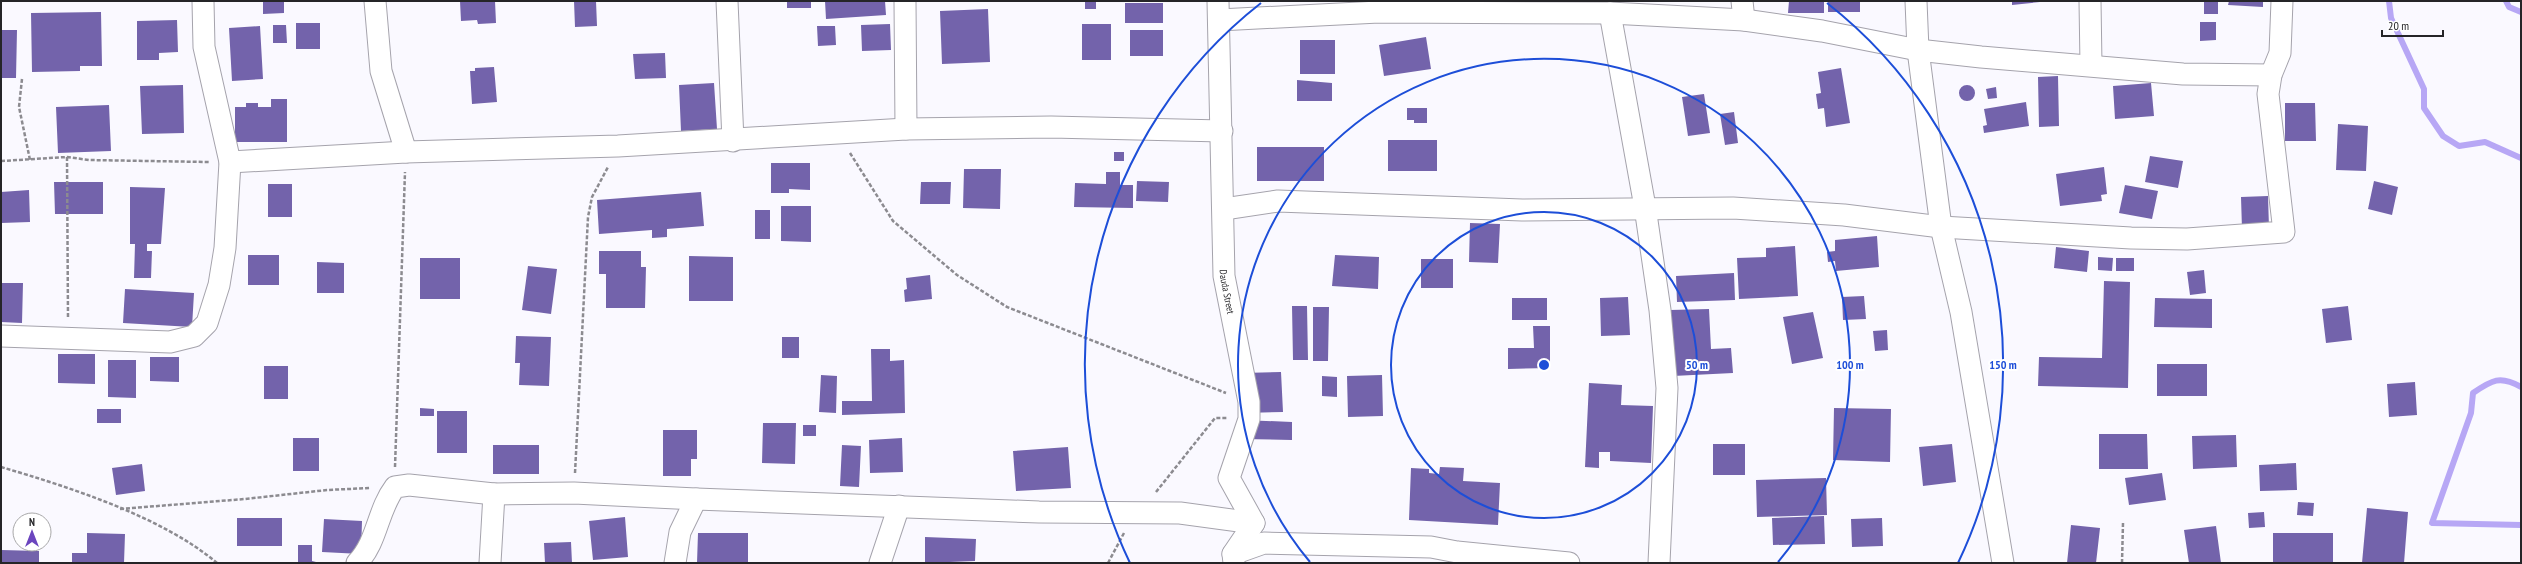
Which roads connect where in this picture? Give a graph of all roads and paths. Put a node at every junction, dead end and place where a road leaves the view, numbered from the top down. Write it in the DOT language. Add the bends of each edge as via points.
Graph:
graph roads {
  1 [pos="203,1"];
  2 [pos="376,1"];
  3 [pos="727,1"];
  4 [pos="905,1"];
  5 [pos="1916,1"];
  6 [pos="2090,1"];
  7 [pos="2282,1"];
  8 [pos="1380,6"];
  9 [pos="1219,11"];
  10 [pos="1743,11"];
  11 [pos="1610,13"];
  12 [pos="1918,50"];
  13 [pos="2091,65"];
  14 [pos="2271,75"];
  15 [pos="22,79"];
  16 [pos="906,129"];
  17 [pos="1222,131"];
  18 [pos="837,132"];
  19 [pos="734,141"];
  20 [pos="618,146"];
  21 [pos="406,152"];
  22 [pos="67,156"];
  23 [pos="30,160"];
  24 [pos="1,161"];
  25 [pos="230,162"];
  26 [pos="1645,207"];
  27 [pos="1224,209"];
  28 [pos="1941,227"];
  29 [pos="1,336"];
  30 [pos="68,338"];
  31 [pos="1249,411"];
  32 [pos="1,467"];
  33 [pos="395,487"];
  34 [pos="574,493"];
  35 [pos="494,494"];
  36 [pos="696,499"];
  37 [pos="899,506"];
  38 [pos="120,508"];
  39 [pos="1138,512"];
  40 [pos="1254,523"];
  41 [pos="2123,523"];
  42 [pos="1233,558"];
  43 [pos="217,563"];
  44 [pos="357,563"];
  45 [pos="490,563"];
  46 [pos="675,563"];
  47 [pos="880,563"];
  48 [pos="1108,563"];
  49 [pos="1569,563"];
  50 [pos="1659,563"];
  51 [pos="2003,563"];
  52 [pos="2122,563"];
  1 -- 25 [label="street" via="204,47"];
  2 -- 21 [label="street" via="381,71"];
  3 -- 19 [label="street"];
  4 -- 16 [label="street"];
  5 -- 12 [label="street"];
  6 -- 13 [label="street"];
  7 -- 14 [label="street" via="2280,53"];
  8 -- 9 [label="street"];
  8 -- 11 [label="street"];
  9 -- 17 [label="street, Dauda Street"];
  10 -- 11 [label="street"];
  10 -- 12 [label="street" via="1822,31"];
  11 -- 26 [label="street"];
  12 -- 13 [label="street"];
  12 -- 28 [label="street"];
  13 -- 14 [label="street" via="2183,74"];
  14 -- 28 [label="street" via="2268,94 2284,232 2180,239"];
  15 -- 23 [label="path" via="19,107"];
  16 -- 17 [label="street" via="1051,127"];
  16 -- 18 [label="street"];
  17 -- 27 [label="street, Dauda Street"];
  18 -- 19 [label="street"];
  18 -- 31 [label="path" via="893,220 956,275 1008,308"];
  19 -- 20 [label="street"];
  20 -- 21 [label="street"];
  20 -- 34 [label="path" via="592,198 588,217"];
  21 -- 25 [label="street"];
  21 -- 33 [label="path"];
  22 -- 23 [label="path"];
  22 -- 25 [label="path" via="89,160"];
  22 -- 30 [label="path"];
  23 -- 24 [label="path"];
  25 -- 30 [label="street" via="225,248 219,286 207,323 194,336 170,342"];
  26 -- 27 [label="street" via="1522,210 1278,200"];
  26 -- 28 [label="street" via="1733,208 1836,214"];
  26 -- 50 [label="street" via="1660,310 1667,388"];
  27 -- 31 [label="street, Dauda Street" via="1224,276"];
  28 -- 51 [label="street" via="1961,312"];
  29 -- 30 [label="street"];
  31 -- 39 [label="path" via="1215,418"];
  31 -- 40 [label="street" via="1228,478"];
  32 -- 38 [label="path"];
  33 -- 35 [label="street" via="410,485"];
  33 -- 38 [label="path" via="328,490"];
  33 -- 44 [label="street" via="385,500 379,526 367,552"];
  34 -- 35 [label="street"];
  34 -- 36 [label="street"];
  35 -- 45 [label="street"];
  36 -- 37 [label="street"];
  36 -- 46 [label="street" via="680,532"];
  37 -- 39 [label="street" via="1039,512"];
  37 -- 47 [label="street"];
  38 -- 43 [label="path" via="202,550"];
  39 -- 40 [label="street" via="1180,513"];
  39 -- 48 [label="path"];
  40 -- 42 [label="street"];
  41 -- 52 [label="path"];
  42 -- 49 [label="street" via="1264,543 1431,547"];
}
